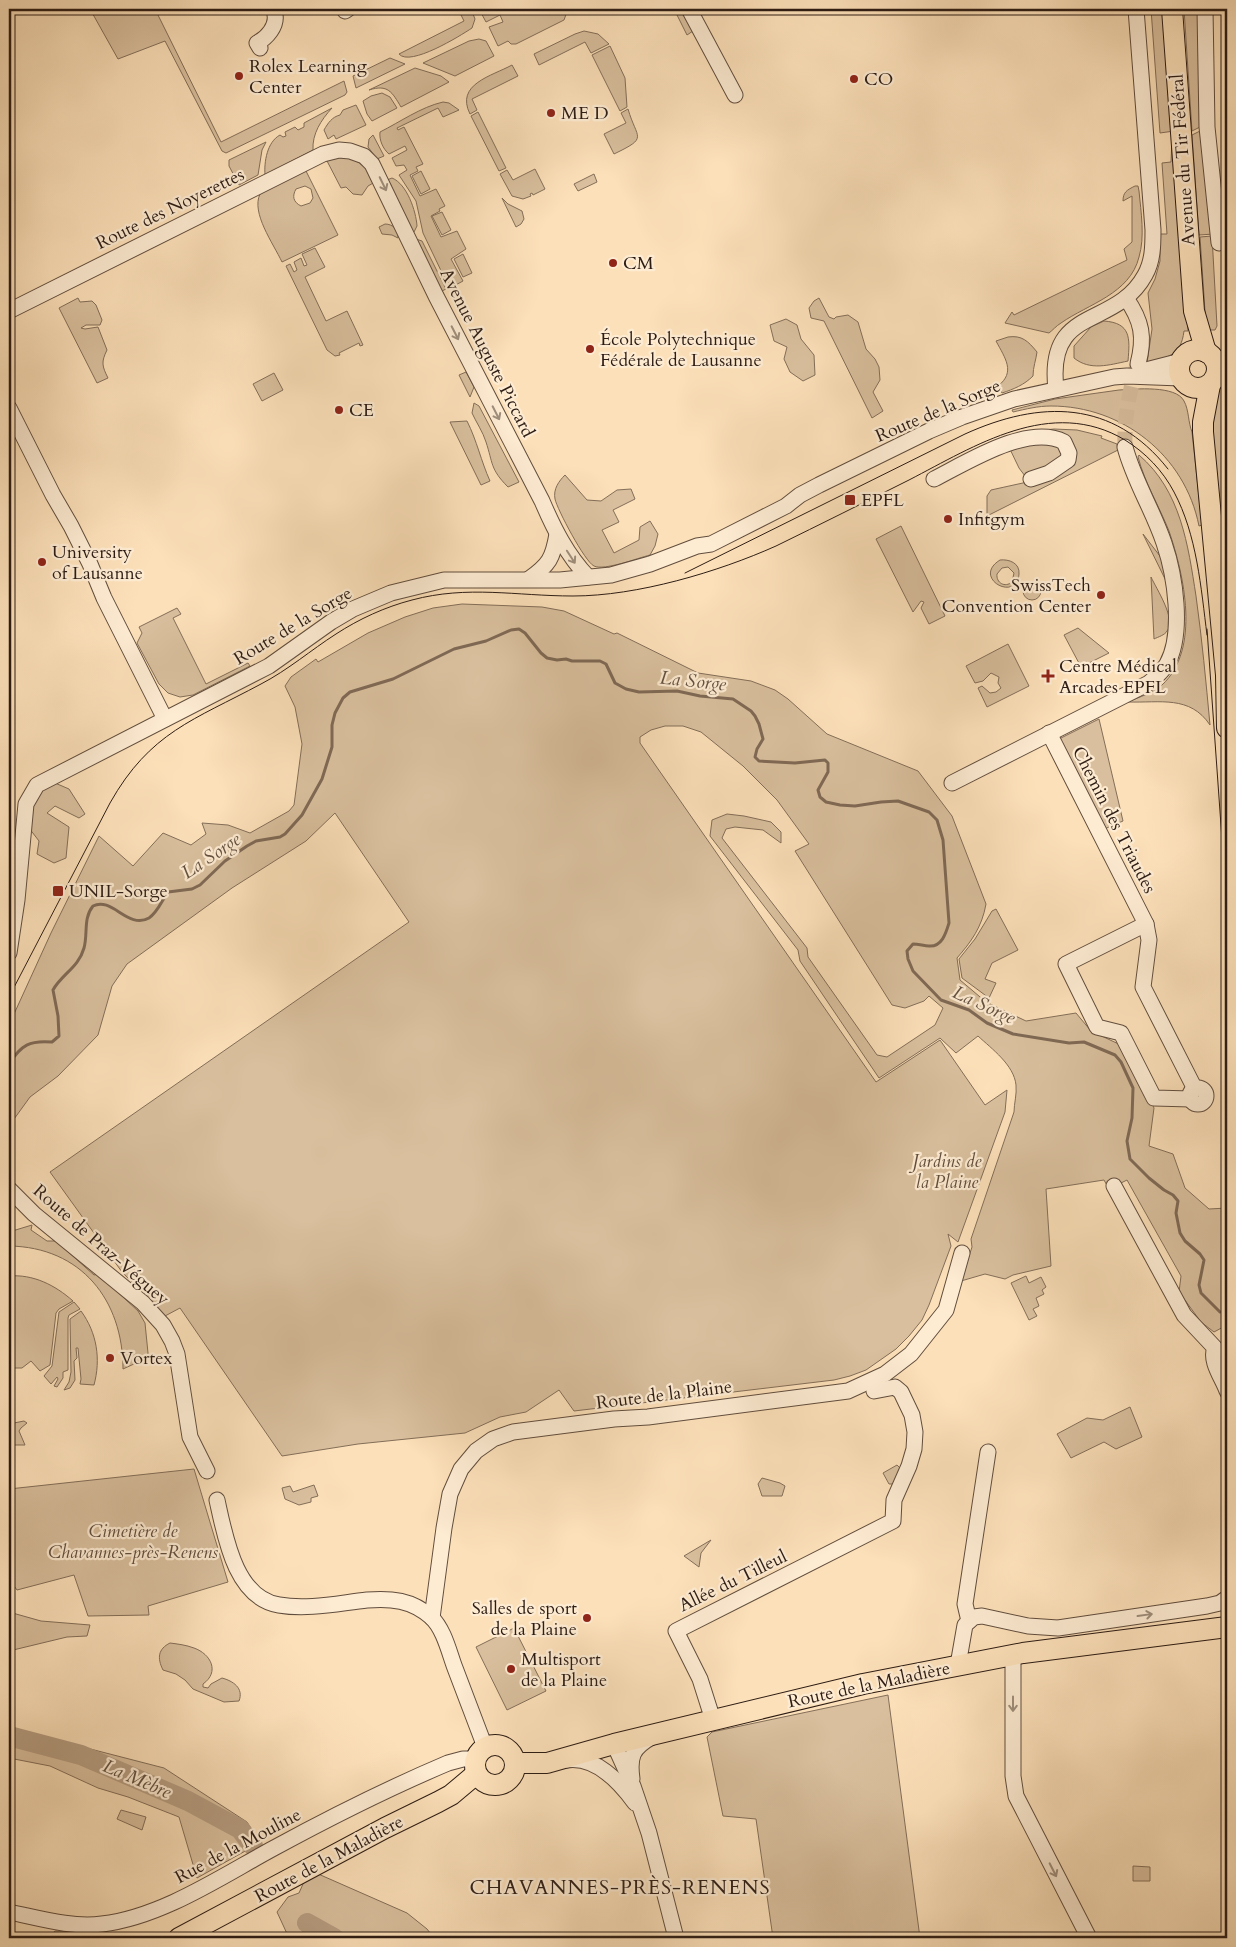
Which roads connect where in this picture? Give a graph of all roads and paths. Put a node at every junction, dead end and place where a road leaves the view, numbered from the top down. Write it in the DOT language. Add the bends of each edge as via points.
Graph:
graph roads {
  1 [pos="689,9"];
  2 [pos="1136,9"];
  3 [pos="1172,9"];
  4 [pos="1205,9"];
  5 [pos="275,15"];
  6 [pos="260,48"];
  7 [pos="735,95"];
  8 [pos="350,151"];
  9 [pos="1219,243"];
  10 [pos="1126,298"];
  11 [pos="9,311"];
  12 [pos="1138,364"];
  13 [pos="1188,366"];
  14 [pos="1210,385"];
  15 [pos="1056,389"];
  16 [pos="9,408"];
  17 [pos="1203,422"];
  18 [pos="1125,447"];
  19 [pos="934,479"];
  20 [pos="1031,479"];
  21 [pos="557,534"];
  22 [pos="588,577"];
  23 [pos="529,579"];
  24 [pos="1226,705"];
  25 [pos="165,719"];
  26 [pos="1227,728"];
  27 [pos="1049,733"];
  28 [pos="952,783"];
  29 [pos="1145,922"];
  30 [pos="9,953"];
  31 [pos="1114,1186"];
  32 [pos="10,1189"];
  33 [pos="962,1253"];
  34 [pos="1221,1344"];
  35 [pos="874,1390"];
  36 [pos="1227,1392"];
  37 [pos="988,1452"];
  38 [pos="207,1471"];
  39 [pos="217,1500"];
  40 [pos="1227,1598"];
  41 [pos="432,1618"];
  42 [pos="969,1620"];
  43 [pos="1227,1627"];
  44 [pos="1013,1655"];
  45 [pos="958,1665"];
  46 [pos="713,1720"];
  47 [pos="656,1734"];
  48 [pos="614,1744"];
  49 [pos="479,1760"];
  50 [pos="515,1763"];
  51 [pos="547,1763"];
  52 [pos="633,1786"];
  53 [pos="640,1810"];
  54 [pos="9,1912"];
  55 [pos="179,1938"];
  56 [pos="676,1938"];
  57 [pos="1089,1938"];
  1 -- 7 [label="street"];
  2 -- 10 [label="street" via="1152,247 1146,274"];
  3 -- 13 [label="main road, Avenue du Tir Fédéral" via="1194,311"];
  4 -- 9 [label="street" via="1207,127"];
  5 -- 6 [label="street" via="272,29 258,43"];
  8 -- 11 [label="street, Route des Noyerettes" via="323,154"];
  8 -- 21 [label="street, Avenue Auguste Piccard, one-way" via="368,160 381,180"];
  10 -- 12 [label="street" via="1140,322 1142,349"];
  10 -- 15 [label="street" via="1087,319 1062,339 1054,360"];
  13 -- 14 [label="main road" via="1201,389"];
  13 -- 14 [label="main road" via="1214,358 1218,368"];
  13 -- 15 [label="street, Route de la Sorge"];
  13 -- 17 [label="main road"];
  14 -- 17 [label="main road"];
  15 -- 22 [label="street, Route de la Sorge" via="1014,398 929,431 800,495 754,513 673,556 611,575"];
  16 -- 25 [label="street" via="71,526"];
  17 -- 24 [label="main road"];
  18 -- 27 [label="street" via="1170,565 1176,620 1171,656 1149,683"];
  19 -- 20 [label="street" via="1007,443 1023,439 1062,440 1070,453 1068,460 1049,473"];
  21 -- 22 [label="street, Avenue Auguste Piccard, one-way" via="574,563"];
  21 -- 23 [label="street" via="549,563"];
  22 -- 23 [label="street, Route de la Sorge"];
  23 -- 25 [label="street, Route de la Sorge" via="444,580 410,587 374,600 331,622 272,664"];
  24 -- 26 [label="main road"];
  25 -- 30 [label="street, Route de la Sorge" via="40,782 30,794 26,804"];
  27 -- 28 [label="street"];
  27 -- 29 [label="street, Chemin des Triaudes"];
  29 -- 29 [label="street, Chemin des Triaudes" via="1149,940 1143,987 1193,1094 1154,1098 1121,1033 1097,1027 1066,964"];
  31 -- 34 [label="street" via="1184,1315 1207,1342"];
  32 -- 38 [label="street, Route de Praz-Véguey" via="34,1214 143,1303 163,1326 177,1354 190,1438"];
  33 -- 41 [label="street, Route de la Plaine" via="946,1310 911,1354 885,1374 848,1391 513,1432 476,1450 461,1469 450,1494"];
  34 -- 36 [label="street" via="1213,1353"];
  35 -- 46 [label="street, Allée du Tilleul" via="895,1387 901,1392 912,1415 915,1432 909,1466 894,1500 893,1521 676,1631 700,1679"];
  37 -- 42 [label="street" via="965,1604"];
  39 -- 41 [label="street" via="238,1573 259,1596 277,1605 298,1607 388,1599 414,1605"];
  42 -- 40 [label="street, one-way" via="982,1616 1047,1629 1220,1604"];
  41 -- 49 [label="street" via="445,1640"];
  42 -- 45 [label="street" via="965,1625"];
  43 -- 44 [label="main road, Route de la Maladière"];
  44 -- 45 [label="main road, Route de la Maladière"];
  44 -- 57 [label="street, one-way" via="1012,1776 1016,1796"];
  45 -- 46 [label="main road, Route de la Maladière"];
  46 -- 47 [label="main road, Route de la Maladière"];
  47 -- 48 [label="main road, Route de la Maladière"];
  47 -- 52 [label="street" via="639,1744 632,1755"];
  48 -- 51 [label="main road, Route de la Maladière"];
  48 -- 52 [label="street"];
  49 -- 50 [label="main road" via="496,1744 506,1748"];
  49 -- 50 [label="main road" via="484,1782 495,1785 512,1775"];
  49 -- 54 [label="street, Rue de la Mouline" via="463,1759 448,1763 355,1806 136,1918 77,1924"];
  49 -- 55 [label="main road, Route de la Maladière" via="451,1795"];
  50 -- 51 [label="main road, Route de la Maladière"];
  51 -- 53 [label="street" via="578,1758 602,1767"];
  52 -- 53 [label="street"];
  53 -- 56 [label="street"];
}
